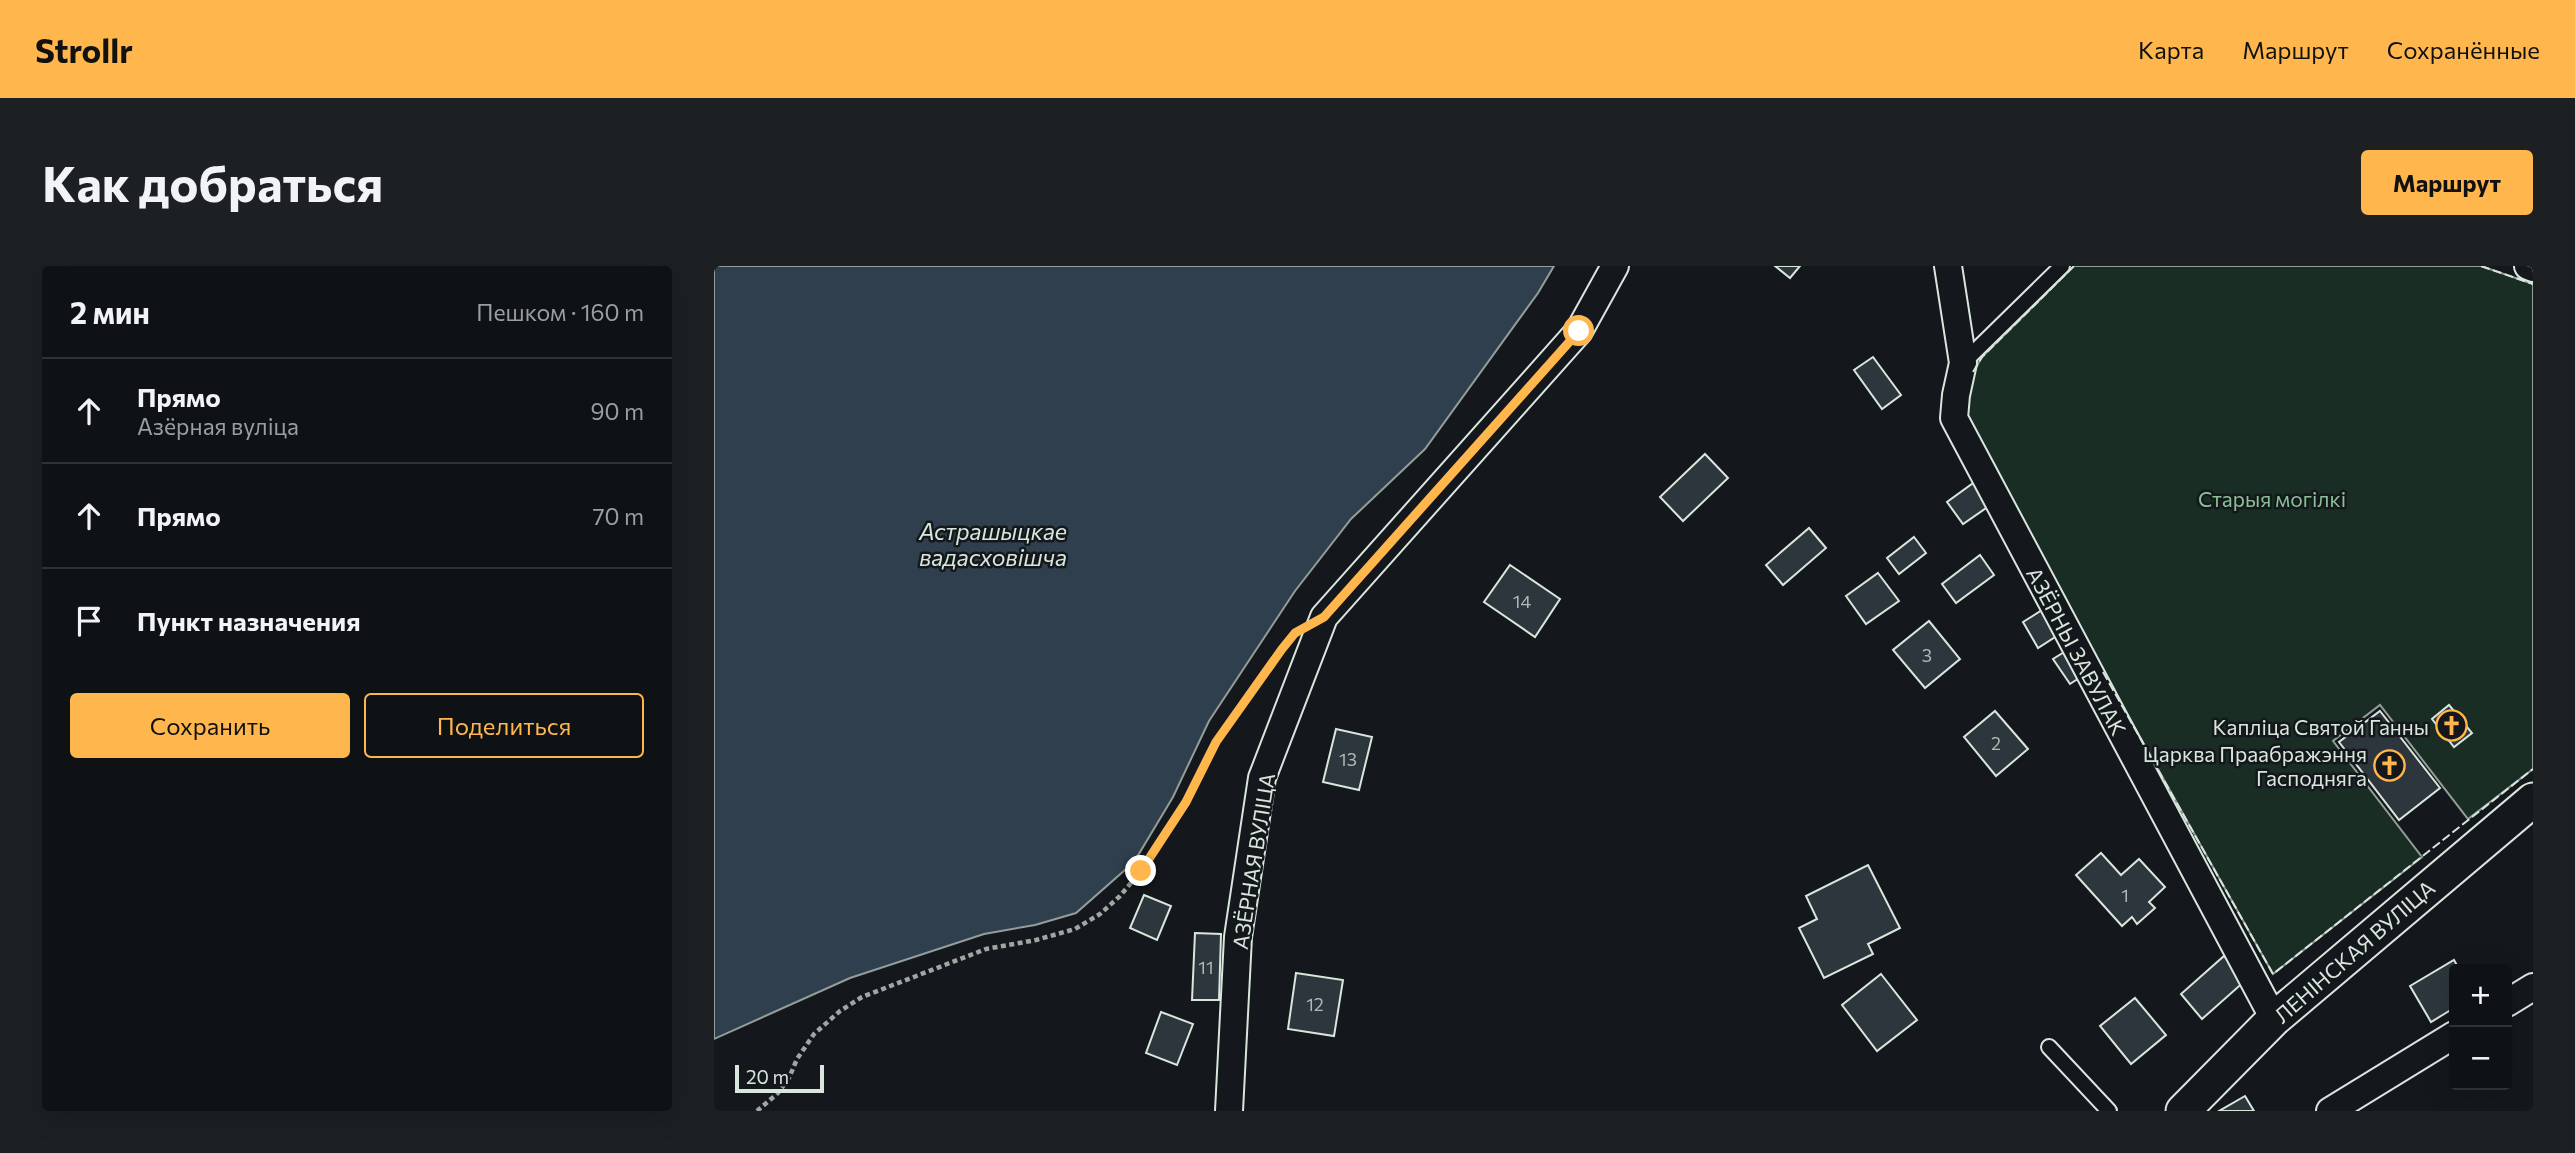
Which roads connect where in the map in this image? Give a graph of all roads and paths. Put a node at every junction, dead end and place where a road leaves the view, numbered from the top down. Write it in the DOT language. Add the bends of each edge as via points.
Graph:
graph roads {
  1 [pos="1615,266"];
  2 [pos="1948,266"];
  3 [pos="2062,266"];
  4 [pos="2528,266"];
  5 [pos="2533,268"];
  6 [pos="1963,363"];
  7 [pos="1282,649"];
  8 [pos="2533,800"];
  9 [pos="2533,986"];
  10 [pos="2512,1000"];
  11 [pos="2274,1019"];
  12 [pos="2449,1038"];
  13 [pos="2049,1047"];
  14 [pos="757,1111"];
  15 [pos="1229,1111"];
  16 [pos="2109,1111"];
  17 [pos="2183,1111"];
  18 [pos="2330,1111"];
  1 -- 15 [label="street, АЗЁРНАЯ ВУЛІЦА" via="1579,331 1324,617 1262,778 1238,937"];
  2 -- 6 [label="street, АЗЁРНЫ ЗАВУЛАК"];
  3 -- 6 [label="lane"];
  4 -- 5 [label="street"];
  6 -- 11 [label="street, АЗЁРНЫ ЗАВУЛАК" via="1954,418 1962,436"];
  7 -- 14 [label="path" via="1216,742 1186,802 1141,871 1100,914 1075,929 986,949 862,997 814,1034 778,1093"];
  8 -- 11 [label="street, ЛЕНІНСКАЯ ВУЛІЦА"];
  9 -- 10 [label="street"];
  11 -- 17 [label="street, ЛЕНІНСКАЯ ВУЛІЦА"];
  12 -- 18 [label="street"];
  13 -- 16 [label="lane"];
}
